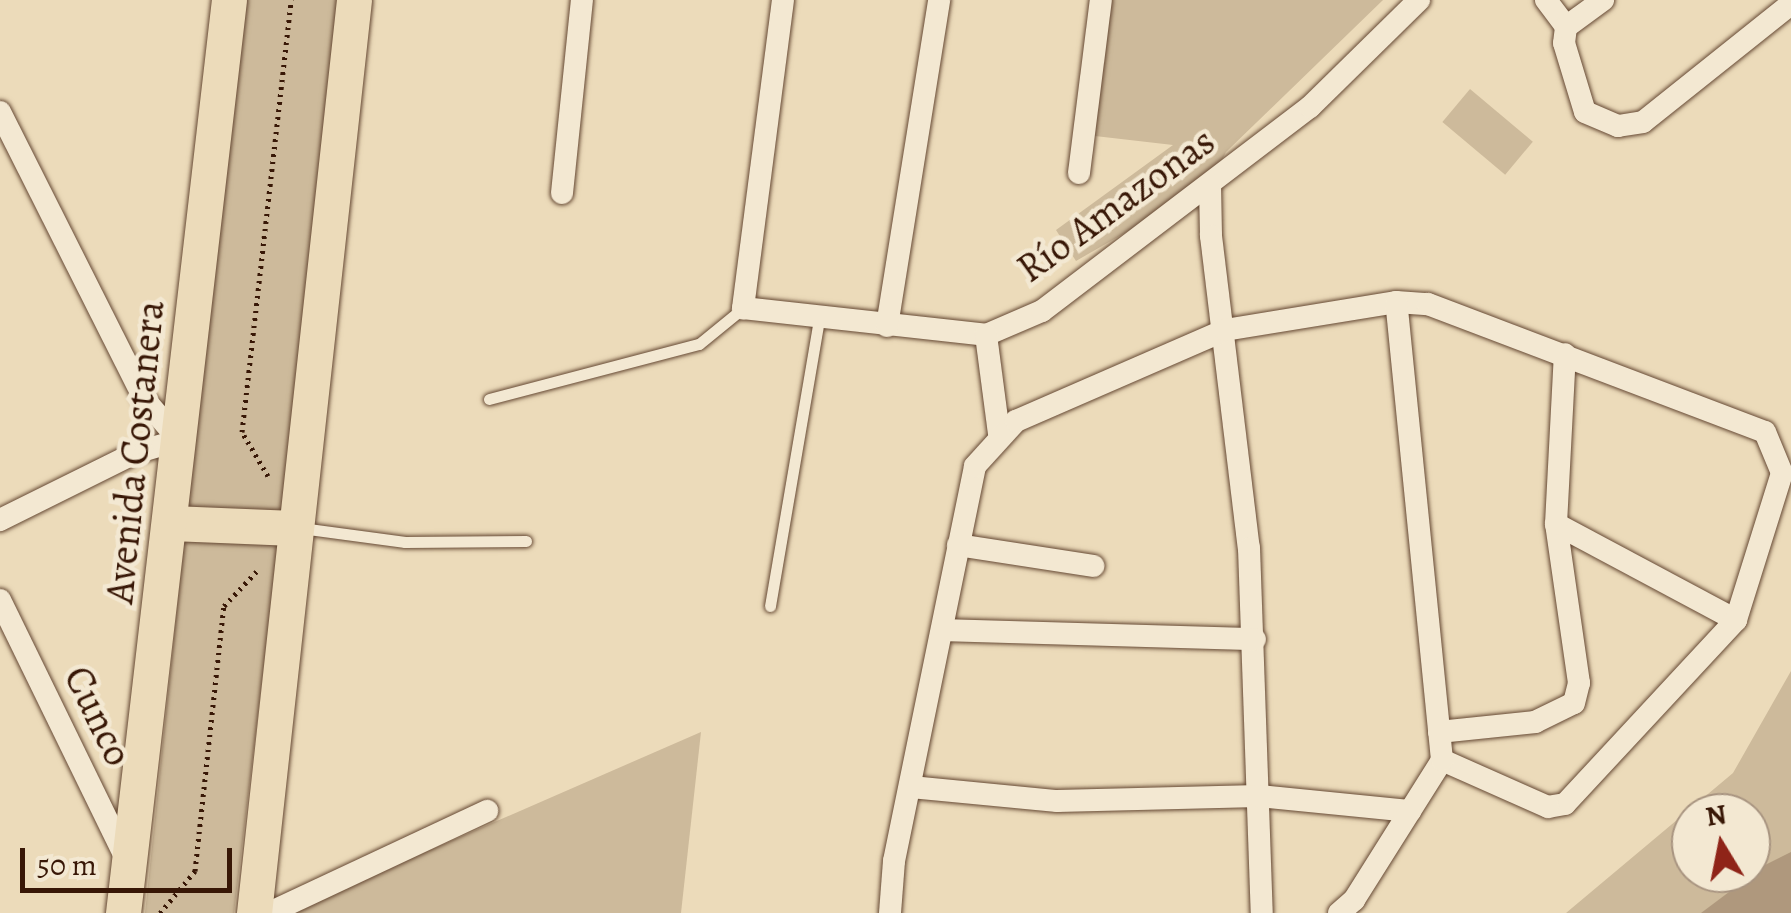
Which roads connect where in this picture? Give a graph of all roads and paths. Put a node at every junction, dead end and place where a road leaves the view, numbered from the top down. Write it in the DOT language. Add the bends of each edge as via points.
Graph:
graph roads {
  1 [pos="229,0"];
  2 [pos="290,0"];
  3 [pos="354,0"];
  4 [pos="582,0"];
  5 [pos="783,0"];
  6 [pos="940,0"];
  7 [pos="1100,0"];
  8 [pos="1419,0"];
  9 [pos="1546,0"];
  10 [pos="1603,0"];
  11 [pos="1791,4"];
  12 [pos="1566,27"];
  13 [pos="0,112"];
  14 [pos="1079,173"];
  15 [pos="1210,184"];
  16 [pos="562,193"];
  17 [pos="1396,302"];
  18 [pos="743,308"];
  19 [pos="819,318"];
  20 [pos="887,326"];
  21 [pos="1225,330"];
  22 [pos="986,335"];
  23 [pos="1565,354"];
  24 [pos="489,400"];
  25 [pos="999,434"];
  26 [pos="179,440"];
  27 [pos="0,520"];
  28 [pos="170,523"];
  29 [pos="1556,524"];
  30 [pos="278,527"];
  31 [pos="526,541"];
  32 [pos="958,545"];
  33 [pos="1093,566"];
  34 [pos="0,600"];
  35 [pos="770,606"];
  36 [pos="1736,620"];
  37 [pos="943,630"];
  38 [pos="1255,638"];
  39 [pos="1439,732"];
  40 [pos="1442,760"];
  41 [pos="912,787"];
  42 [pos="1259,796"];
  43 [pos="1410,810"];
  44 [pos="487,811"];
  45 [pos="129,864"];
  46 [pos="123,913"];
  47 [pos="160,913"];
  48 [pos="254,913"];
  49 [pos="270,913"];
  50 [pos="890,913"];
  51 [pos="1262,913"];
  52 [pos="1339,913"];
  1 -- 26 [label="main road, Avenida Costanera"];
  2 -- 30 [label="path" via="242,432 268,467"];
  3 -- 30 [label="main road"];
  4 -- 16 [label="street"];
  5 -- 18 [label="street"];
  6 -- 20 [label="street"];
  7 -- 14 [label="street"];
  8 -- 15 [label="street, Río Amazonas" via="1310,107"];
  9 -- 12 [label="street"];
  10 -- 12 [label="street"];
  11 -- 12 [label="street" via="1643,122 1618,126 1586,112 1564,43"];
  13 -- 26 [label="street" via="145,400"];
  15 -- 21 [label="street"];
  15 -- 22 [label="street, Río Amazonas" via="1042,310"];
  17 -- 21 [label="street"];
  17 -- 23 [label="street" via="1428,304"];
  17 -- 39 [label="street"];
  18 -- 19 [label="street, Río Amazonas"];
  18 -- 24 [label="lane" via="699,344"];
  19 -- 20 [label="street, Río Amazonas"];
  19 -- 35 [label="lane"];
  20 -- 22 [label="street, Río Amazonas"];
  21 -- 25 [label="street" via="1035,411"];
  21 -- 38 [label="street"];
  22 -- 25 [label="street"];
  23 -- 29 [label="street"];
  23 -- 36 [label="street" via="1765,432 1782,473"];
  25 -- 32 [label="street" via="968,483"];
  26 -- 27 [label="street" via="135,453"];
  26 -- 28 [label="main road, Avenida Costanera"];
  28 -- 30 [label="main road"];
  28 -- 45 [label="main road, Avenida Costanera"];
  29 -- 36 [label="street"];
  29 -- 39 [label="street" via="1580,684 1574,703 1535,722"];
  30 -- 31 [label="lane" via="405,542"];
  30 -- 47 [label="path" via="257,572 224,606 195,872"];
  30 -- 48 [label="main road"];
  32 -- 33 [label="street"];
  32 -- 37 [label="street"];
  34 -- 45 [label="street, Cunco"];
  36 -- 40 [label="street" via="1565,804 1548,807"];
  37 -- 38 [label="street"];
  37 -- 41 [label="street"];
  38 -- 42 [label="street"];
  39 -- 40 [label="street"];
  40 -- 43 [label="street"];
  41 -- 42 [label="street" via="1057,800"];
  41 -- 50 [label="street"];
  42 -- 43 [label="street"];
  42 -- 51 [label="street"];
  43 -- 52 [label="street"];
  44 -- 49 [label="street"];
  45 -- 46 [label="main road, Avenida Costanera"];
}
